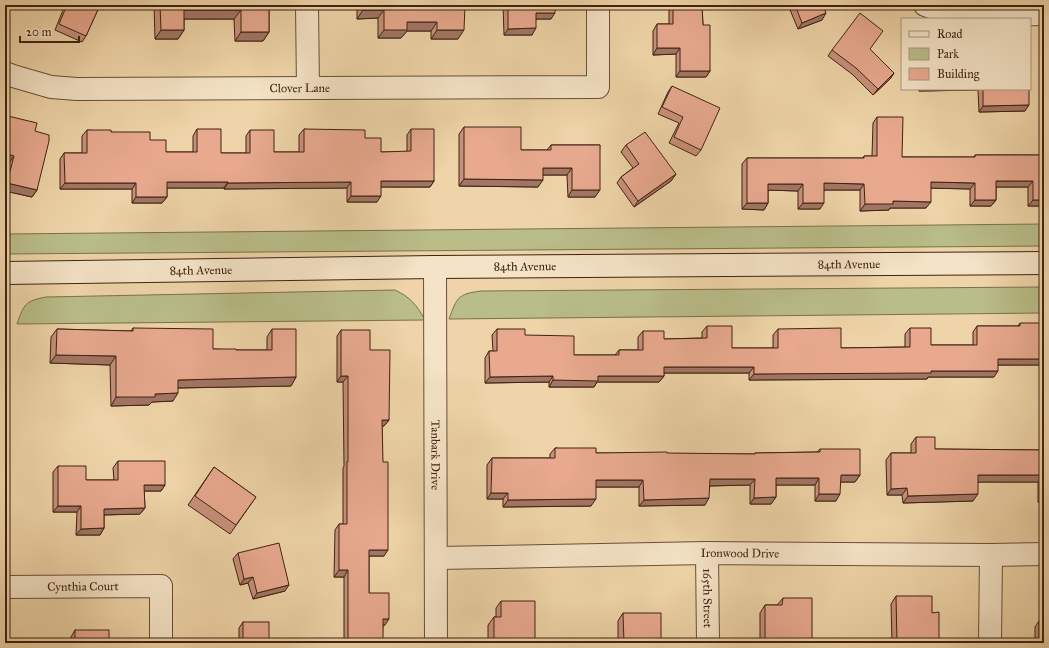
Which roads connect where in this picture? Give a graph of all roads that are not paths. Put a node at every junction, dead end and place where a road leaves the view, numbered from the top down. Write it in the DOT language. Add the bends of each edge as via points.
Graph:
graph roads {
  1 [pos="307,5"];
  2 [pos="598,5"];
  3 [pos="925,5"];
  4 [pos="1044,14"];
  5 [pos="5,73"];
  6 [pos="308,88"];
  7 [pos="1044,263"];
  8 [pos="435,267"];
  9 [pos="5,273"];
  10 [pos="707,553"];
  11 [pos="1044,554"];
  12 [pos="991,555"];
  13 [pos="436,558"];
  14 [pos="5,587"];
  15 [pos="161,643"];
  16 [pos="436,643"];
  17 [pos="708,643"];
  18 [pos="990,643"];
  1 -- 6 [label="street"];
  2 -- 6 [label="street, Clover Lane" via="598,87"];
  3 -- 4 [label="street" via="956,13"];
  5 -- 6 [label="street, Clover Lane" via="51,87 77,89"];
  7 -- 8 [label="street, 84th Avenue"];
  8 -- 9 [label="street, 84th Avenue"];
  8 -- 13 [label="street, Tanbark Drive"];
  10 -- 12 [label="street, Ironwood Drive"];
  10 -- 13 [label="street, Ironwood Drive"];
  10 -- 17 [label="street, 165th Street"];
  11 -- 12 [label="street, Ironwood Drive"];
  12 -- 18 [label="street"];
  13 -- 16 [label="street, Tanbark Drive"];
  14 -- 15 [label="street, Cynthia Court" via="161,586"];
}
